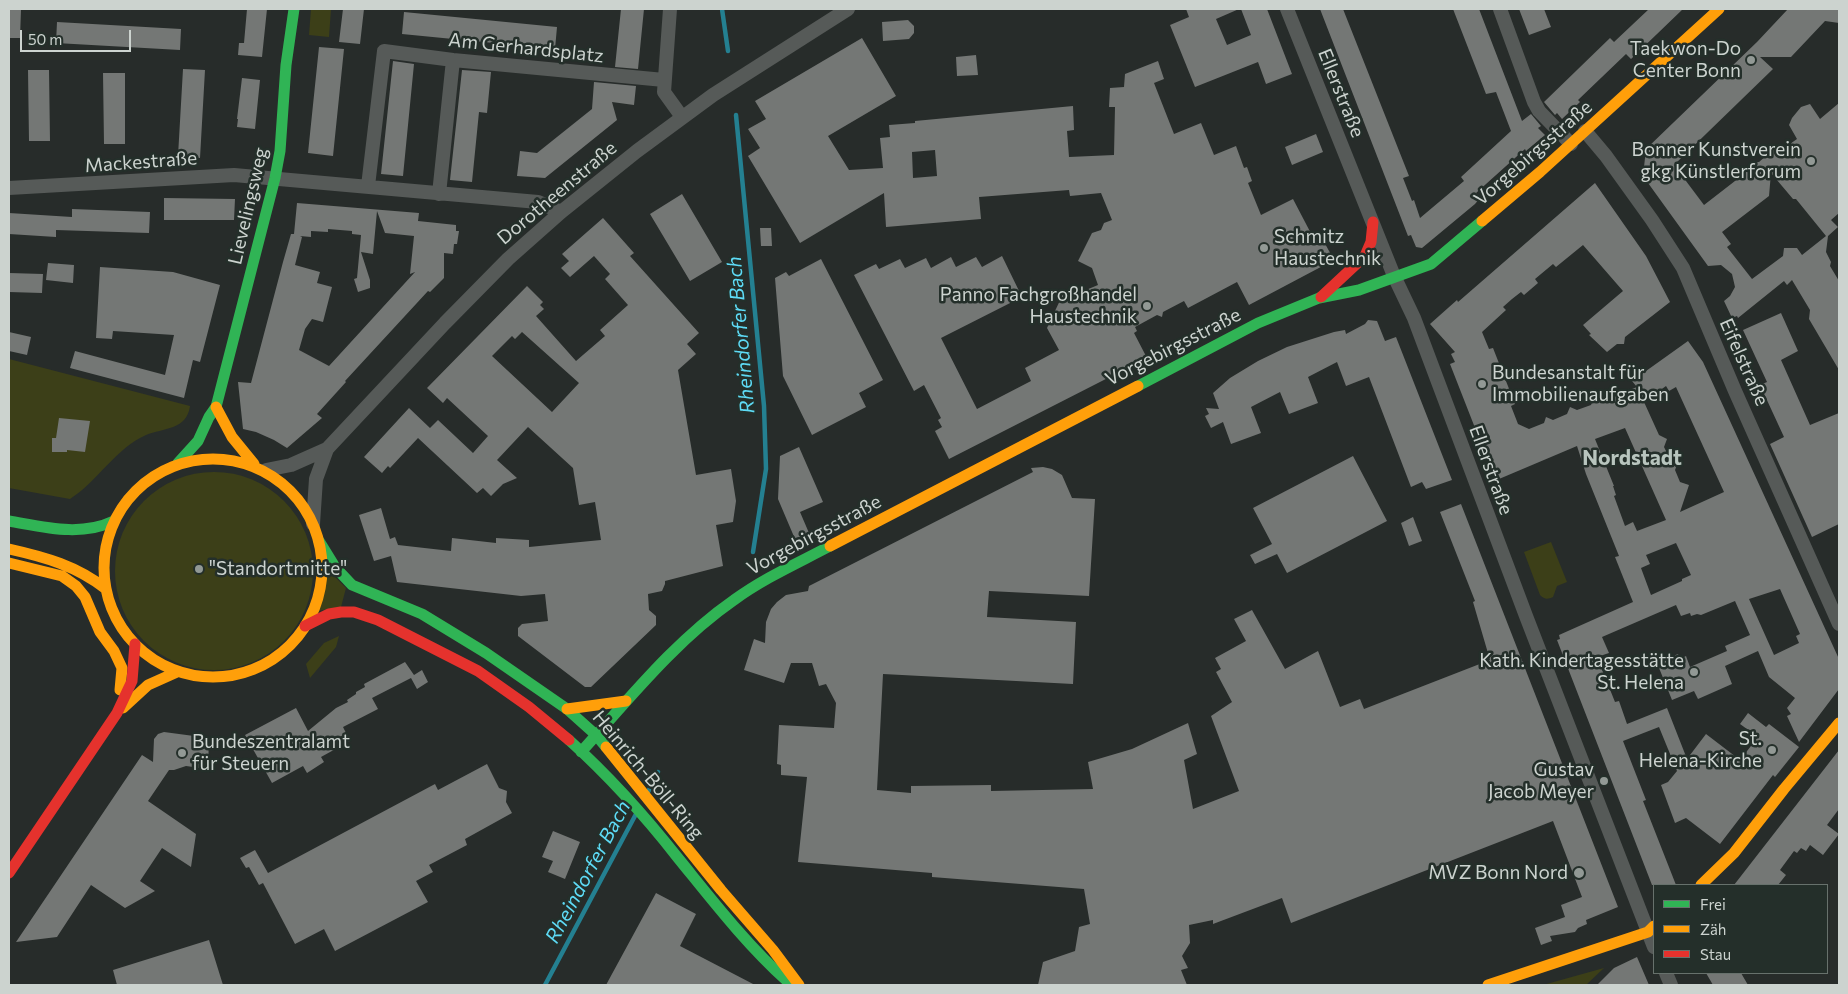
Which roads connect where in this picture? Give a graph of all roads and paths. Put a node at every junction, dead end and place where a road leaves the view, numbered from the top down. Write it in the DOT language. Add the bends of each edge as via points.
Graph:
graph roads {
  1 [pos="294,9"];
  2 [pos="670,9"];
  3 [pos="848,9"];
  4 [pos="1287,9"];
  5 [pos="1500,9"];
  6 [pos="1719,9"];
  7 [pos="453,60"];
  8 [pos="664,80"];
  9 [pos="682,117"];
  10 [pos="1585,131"];
  11 [pos="1571,144"];
  12 [pos="275,178"];
  13 [pos="368,186"];
  14 [pos="9,188"];
  15 [pos="439,194"];
  16 [pos="561,212"];
  17 [pos="1373,222"];
  18 [pos="1394,276"];
  19 [pos="1319,298"];
  20 [pos="216,407"];
  21 [pos="327,449"];
  22 [pos="178,462"];
  23 [pos="260,467"];
  24 [pos="9,521"];
  25 [pos="114,521"];
  26 [pos="313,524"];
  27 [pos="319,541"];
  28 [pos="9,549"];
  29 [pos="9,563"];
  30 [pos="106,589"];
  31 [pos="1839,624"];
  32 [pos="305,626"];
  33 [pos="134,644"];
  34 [pos="177,672"];
  35 [pos="626,701"];
  36 [pos="567,709"];
  37 [pos="117,714"];
  38 [pos="1839,723"];
  39 [pos="596,736"];
  40 [pos="580,752"];
  41 [pos="9,873"];
  42 [pos="1702,884"];
  43 [pos="1651,929"];
  44 [pos="792,985"];
  45 [pos="799,985"];
  46 [pos="1492,985"];
  1 -- 12 [label="main road, Lievelingsweg"];
  2 -- 8 [label="street"];
  3 -- 9 [label="street, Dorotheenstraße"];
  4 -- 17 [label="street, Ellerstraße"];
  5 -- 11 [label="street" via="1534,102"];
  6 -- 10 [label="main road, Vorgebirgsstraße"];
  7 -- 8 [label="street, Am Gerhardsplatz"];
  7 -- 13 [label="street, Am Gerhardsplatz" via="384,51"];
  7 -- 15 [label="street"];
  8 -- 9 [label="street" via="664,92"];
  9 -- 16 [label="street, Dorotheenstraße"];
  10 -- 11 [label="main road, Vorgebirgsstraße"];
  10 -- 31 [label="street, Eifelstraße" via="1618,172 1683,268"];
  11 -- 18 [label="main road, Vorgebirgsstraße" via="1431,264"];
  12 -- 13 [label="street, Mackestraße"];
  12 -- 14 [label="street, Mackestraße" via="234,176"];
  12 -- 20 [label="main road, Lievelingsweg"];
  13 -- 15 [label="street, Mackestraße"];
  15 -- 16 [label="street, Mackestraße" via="538,202"];
  16 -- 21 [label="street, Dorotheenstraße" via="462,305"];
  17 -- 18 [label="street, Ellerstraße"];
  17 -- 19 [label="main road" via="1371,242 1365,256"];
  18 -- 19 [label="main road, Vorgebirgsstraße" via="1359,290"];
  18 -- 43 [label="street, Ellerstraße" via="1414,318 1484,508"];
  19 -- 35 [label="main road, Vorgebirgsstraße" via="1258,323 759,583 709,618"];
  20 -- 22 [label="main road, Lievelingsweg" via="198,441"];
  20 -- 23 [label="main road" via="238,447"];
  21 -- 23 [label="street, Dorotheenstraße" via="291,465"];
  21 -- 26 [label="street, Dorotheenstraße" via="316,479"];
  22 -- 23 [label="main road" via="227,459"];
  22 -- 25 [label="main road" via="151,479"];
  23 -- 26 [label="main road" via="287,486 301,502"];
  24 -- 25 [label="main road" via="80,530"];
  25 -- 30 [label="main road" via="108,546"];
  26 -- 27 [label="main road"];
  27 -- 32 [label="main road" via="315,601"];
  27 -- 36 [label="main road, Heinrich-Böll-Ring" via="335,567 352,585 422,614"];
  28 -- 30 [label="main road" via="69,566"];
  29 -- 37 [label="main road" via="62,576 85,597 100,632 122,668"];
  30 -- 33 [label="main road" via="120,626"];
  32 -- 34 [label="main road" via="291,645 266,664 235,676 212,678"];
  32 -- 40 [label="main road, Heinrich-Böll-Ring" via="330,614 347,612 372,616 478,671 559,731"];
  33 -- 34 [label="main road" via="151,659"];
  33 -- 37 [label="main road" via="132,681"];
  34 -- 37 [label="main road" via="148,685"];
  35 -- 36 [label="main road"];
  35 -- 39 [label="main road, Vorgebirgsstraße"];
  36 -- 39 [label="main road, Heinrich-Böll-Ring"];
  37 -- 41 [label="main road"];
  38 -- 42 [label="main road" via="1734,853"];
  39 -- 40 [label="main road, Vorgebirgsstraße"];
  39 -- 45 [label="main road, Heinrich-Böll-Ring"];
  40 -- 44 [label="main road, Heinrich-Böll-Ring" via="663,839 762,960"];
  43 -- 46 [label="main road"];
}
